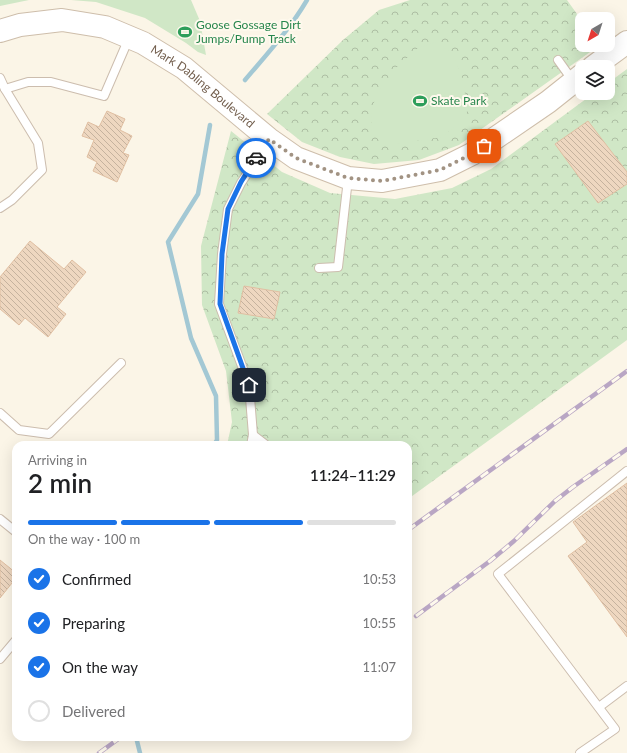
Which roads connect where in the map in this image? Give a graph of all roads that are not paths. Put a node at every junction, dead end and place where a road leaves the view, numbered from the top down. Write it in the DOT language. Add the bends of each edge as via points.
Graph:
graph roads {
  1 [pos="0,30"];
  2 [pos="130,37"];
  3 [pos="627,42"];
  4 [pos="558,60"];
  5 [pos="603,60"];
  6 [pos="575,75"];
  7 [pos="0,78"];
  8 [pos="575,80"];
  9 [pos="5,90"];
  10 [pos="269,139"];
  11 [pos="348,178"];
  12 [pos="0,208"];
  13 [pos="319,268"];
  14 [pos="121,363"];
  15 [pos="0,413"];
  16 [pos="253,435"];
  17 [pos="252,441"];
  18 [pos="261,441"];
  19 [pos="627,471"];
  20 [pos="0,519"];
  21 [pos="12,529"];
  22 [pos="12,645"];
  23 [pos="0,659"];
  24 [pos="627,686"];
  25 [pos="599,707"];
  26 [pos="580,753"];
  1 -- 2 [label="street, Mark Dabling Boulevard" via="62,20 105,27"];
  2 -- 9 [label="lane" via="104,96 51,82 28,82"];
  2 -- 10 [label="street, Mark Dabling Boulevard" via="184,68"];
  3 -- 5 [label="street"];
  4 -- 6 [label="lane"];
  7 -- 9 [label="lane"];
  8 -- 11 [label="street, Mark Dabling Boulevard" via="472,154 440,170 382,181"];
  9 -- 12 [label="lane" via="38,143 42,170 12,200"];
  10 -- 11 [label="street, Mark Dabling Boulevard" via="296,158"];
  10 -- 16 [label="lane" via="241,182 228,209 222,261 220,304 249,385"];
  11 -- 13 [label="lane" via="338,267"];
  14 -- 15 [label="lane" via="49,434 19,430"];
  16 -- 17 [label="lane"];
  16 -- 18 [label="lane"];
  19 -- 25 [label="lane" via="498,574"];
  20 -- 21 [label="lane"];
  22 -- 23 [label="lane"];
  24 -- 25 [label="lane"];
  25 -- 26 [label="lane" via="615,729"];
}
